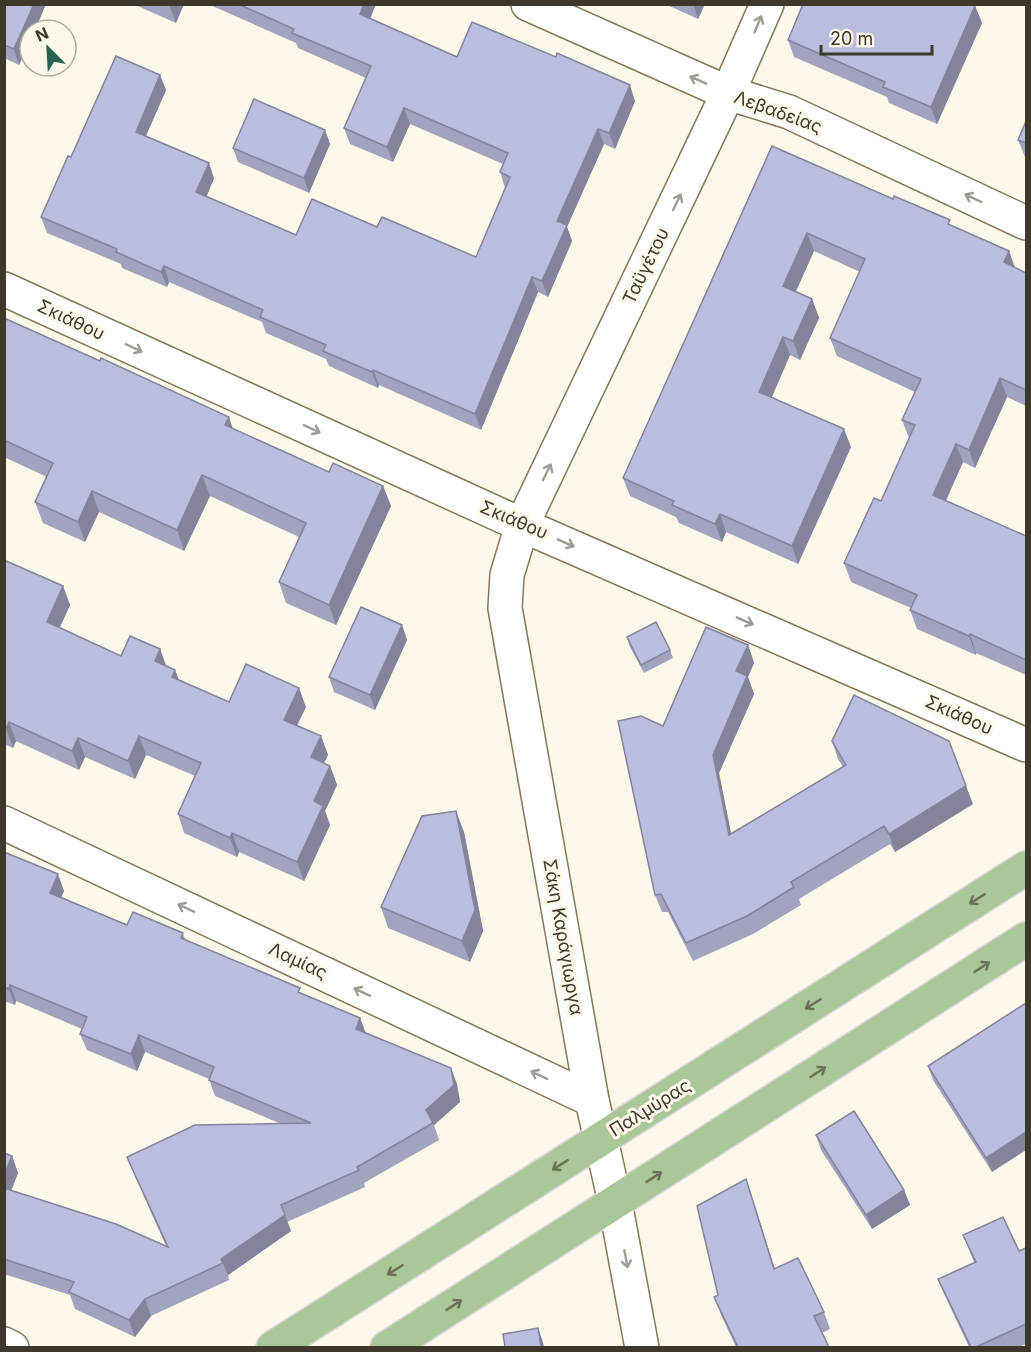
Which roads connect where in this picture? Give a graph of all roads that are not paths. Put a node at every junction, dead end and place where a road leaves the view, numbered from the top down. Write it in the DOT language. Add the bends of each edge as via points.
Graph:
graph roads {
  1 [pos="528,4"];
  2 [pos="767,4"];
  3 [pos="728,93"];
  4 [pos="1026,223"];
  5 [pos="4,289"];
  6 [pos="522,525"];
  7 [pos="1026,745"];
  8 [pos="4,822"];
  9 [pos="1026,868"];
  10 [pos="1026,939"];
  11 [pos="592,1100"];
  12 [pos="602,1138"];
  13 [pos="615,1202"];
  14 [pos="4,1344"];
  15 [pos="12,1347"];
  16 [pos="273,1347"];
  17 [pos="387,1347"];
  18 [pos="642,1347"];
  3 -- 1 [label="street, Λεβαδείας, one-way"];
  3 -- 2 [label="street, Ταϋγέτου, one-way"];
  4 -- 3 [label="street, Λεβαδείας, one-way" via="789,112"];
  6 -- 3 [label="street, Ταϋγέτου, one-way"];
  5 -- 6 [label="street, Σκιάθου, one-way"];
  6 -- 7 [label="street, Σκιάθου, one-way"];
  6 -- 11 [label="street, Σάκη Καράγιωργα" via="507,575 505,608"];
  11 -- 8 [label="street, Λαμίας, one-way"];
  9 -- 12 [label="main road, Παλμύρας, one-way"];
  13 -- 10 [label="main road, one-way"];
  11 -- 12 [label="street, Σάκη Καράγιωργα"];
  12 -- 13 [label="street, Σάκη Καράγιωργα"];
  12 -- 16 [label="main road, Παλμύρας, one-way"];
  17 -- 13 [label="main road, one-way"];
  13 -- 18 [label="street, Σάκη Καράγιωργα, one-way"];
  14 -- 15 [label="street"];
}
